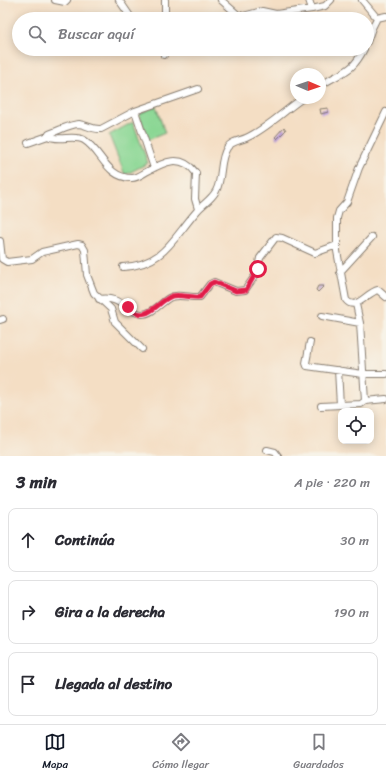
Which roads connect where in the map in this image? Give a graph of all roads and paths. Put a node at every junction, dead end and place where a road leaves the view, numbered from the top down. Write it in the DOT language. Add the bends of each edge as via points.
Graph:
graph roads {
  1 [pos="55,0"];
  2 [pos="68,0"];
  3 [pos="119,0"];
  4 [pos="165,0"];
  5 [pos="222,0"];
  6 [pos="309,0"];
  7 [pos="331,0"];
  8 [pos="362,0"];
  9 [pos="312,9"];
  10 [pos="127,12"];
  11 [pos="165,12"];
  12 [pos="234,12"];
  13 [pos="290,12"];
  14 [pos="372,12"];
  15 [pos="374,14"];
  16 [pos="386,16"];
  17 [pos="377,18"];
  18 [pos="374,24"];
  19 [pos="361,56"];
  20 [pos="326,83"];
  21 [pos="198,89"];
  22 [pos="295,104"];
  23 [pos="135,111"];
  24 [pos="386,112"];
  25 [pos="48,136"];
  26 [pos="28,143"];
  27 [pos="154,168"];
  28 [pos="198,209"];
  29 [pos="372,237"];
  30 [pos="0,241"];
  31 [pos="337,244"];
  32 [pos="123,267"];
  33 [pos="340,272"];
  34 [pos="386,297"];
  35 [pos="99,299"];
  36 [pos="356,304"];
  37 [pos="322,316"];
  38 [pos="360,323"];
  39 [pos="310,342"];
  40 [pos="142,349"];
  41 [pos="338,370"];
  42 [pos="363,374"];
  43 [pos="386,374"];
  44 [pos="386,399"];
  45 [pos="365,401"];
  46 [pos="340,405"];
  47 [pos="321,406"];
  48 [pos="268,450"];
  49 [pos="278,456"];
  1 -- 2 [label="street"];
  3 -- 10 [label="street"];
  4 -- 11 [label="street"];
  5 -- 12 [label="street"];
  6 -- 9 [label="street"];
  7 -- 9 [label="street" via="325,6"];
  8 -- 14 [label="street"];
  9 -- 13 [label="street"];
  15 -- 17 [label="street"];
  16 -- 17 [label="street"];
  17 -- 18 [label="street"];
  19 -- 20 [label="street" via="346,73"];
  21 -- 23 [label="street"];
  22 -- 28 [label="street" via="247,138 232,143 227,148 216,192"];
  23 -- 25 [label="street" via="101,129 95,130 74,124"];
  23 -- 27 [label="street"];
  24 -- 31 [label="street" via="359,168 347,202 339,211 336,226"];
  25 -- 26 [label="street"];
  25 -- 27 [label="street" via="80,138 91,146 110,171 126,178 135,178"];
  27 -- 28 [label="street" via="169,160 191,166 196,173 195,199"];
  28 -- 32 [label="street" via="162,253 148,263"];
  29 -- 33 [label="street"];
  30 -- 35 [label="street" via="2,259 7,262 32,259 45,251 82,245 91,287"];
  31 -- 33 [label="street"];
  31 -- 35 [label="street" via="315,253 276,237 260,258 257,273 246,290 236,291 214,282 200,297 170,297 147,313 131,310 120,302"];
  33 -- 36 [label="street" via="346,300"];
  34 -- 36 [label="street" via="378,290 373,291"];
  35 -- 40 [label="street" via="111,309 115,322"];
  36 -- 38 [label="street"];
  37 -- 38 [label="street"];
  38 -- 42 [label="street"];
  39 -- 41 [label="street" via="306,365"];
  41 -- 42 [label="street"];
  41 -- 46 [label="street"];
  42 -- 43 [label="street"];
  42 -- 45 [label="street"];
  44 -- 45 [label="street"];
  45 -- 46 [label="street" via="361,404"];
  46 -- 47 [label="street"];
  48 -- 49 [label="street"];
}
